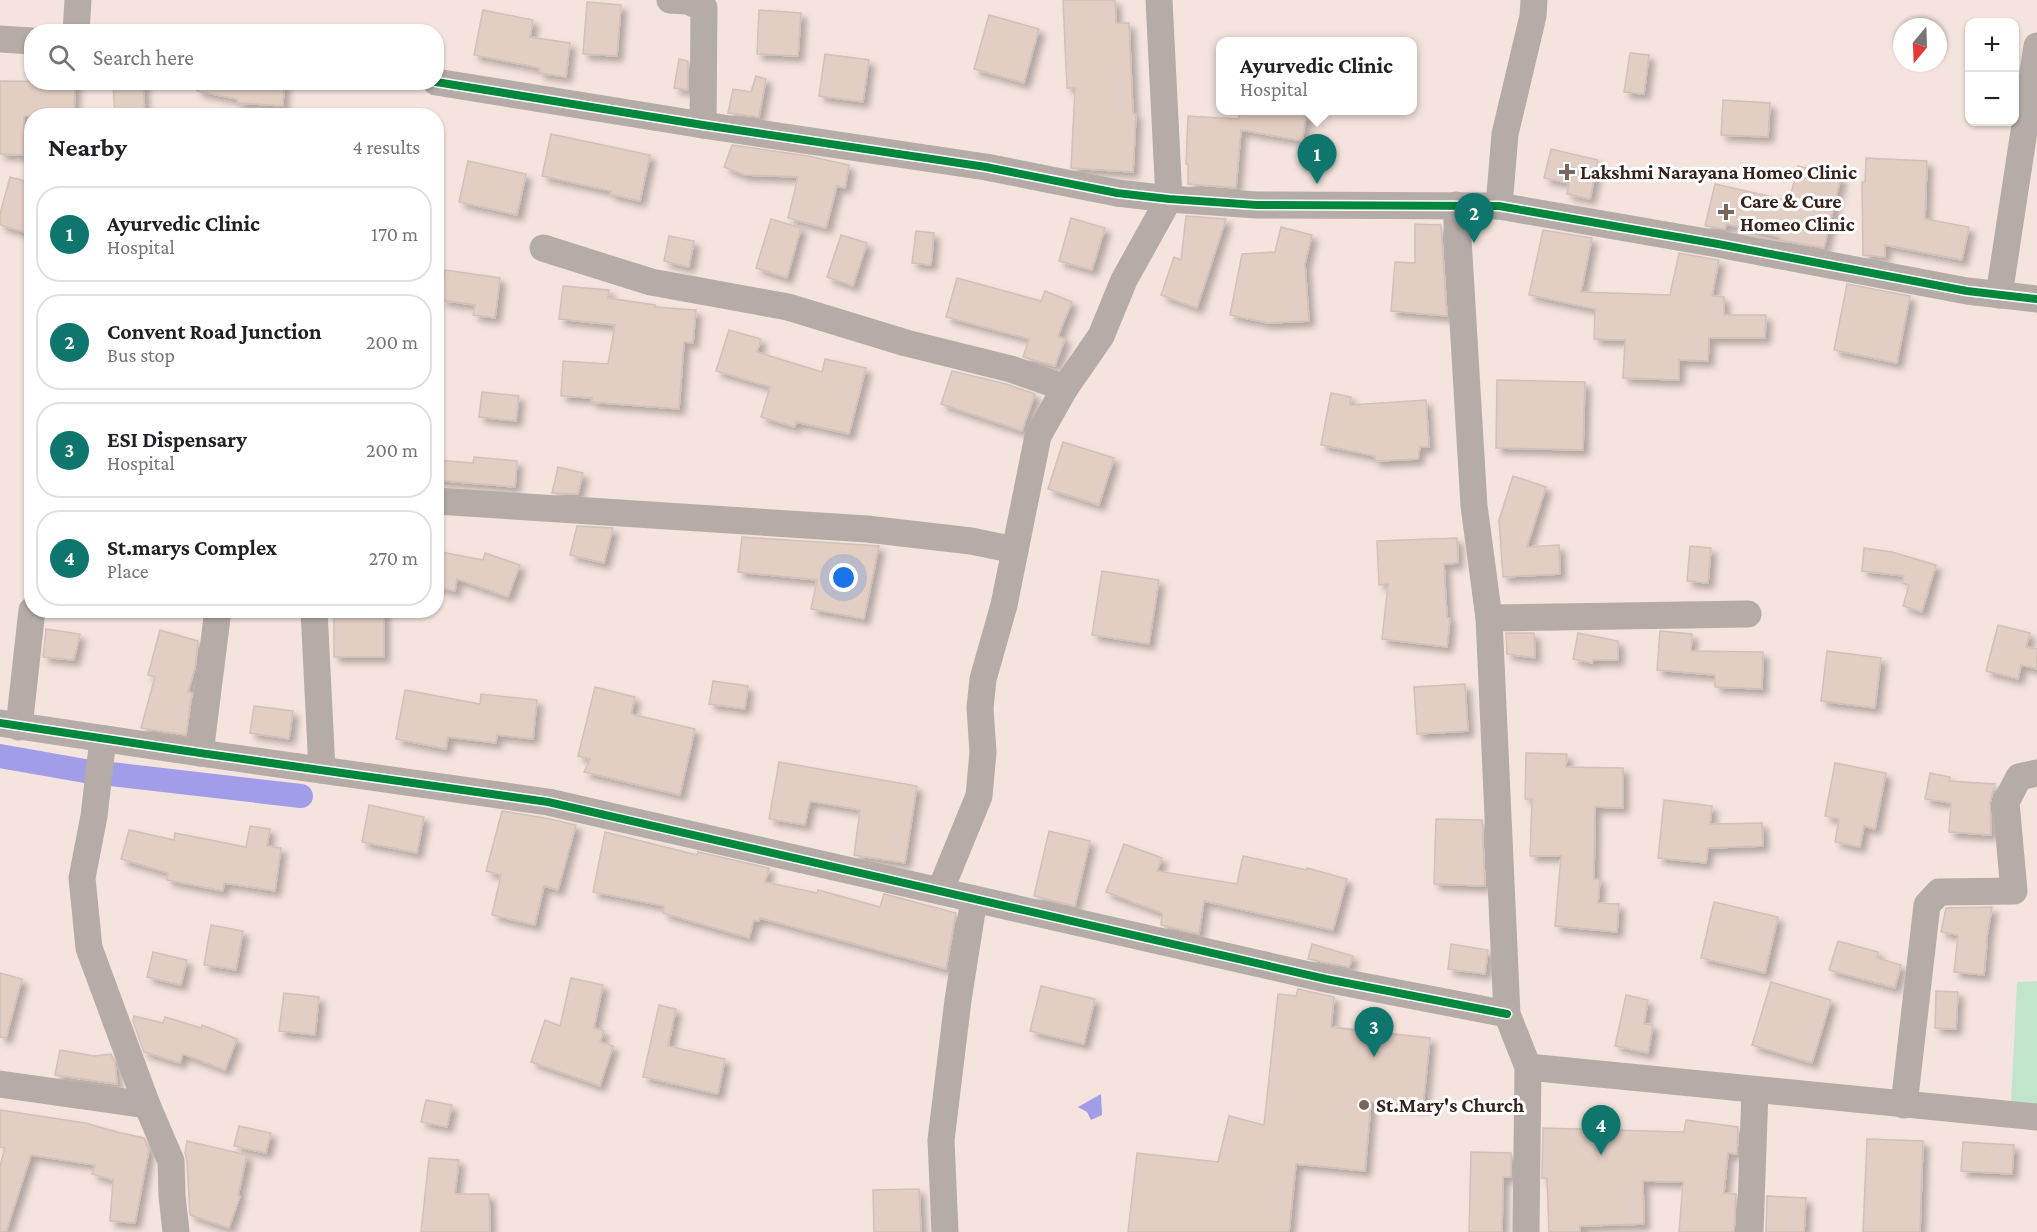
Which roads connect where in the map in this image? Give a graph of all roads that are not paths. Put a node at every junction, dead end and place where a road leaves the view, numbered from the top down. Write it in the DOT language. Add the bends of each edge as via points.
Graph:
graph roads {
  1 [pos="78,0"];
  2 [pos="670,0"];
  3 [pos="1159,0"];
  4 [pos="1534,0"];
  5 [pos="76,24"];
  6 [pos="0,39"];
  7 [pos="24,40"];
  8 [pos="2037,46"];
  9 [pos="444,83"];
  10 [pos="703,125"];
  11 [pos="1169,199"];
  12 [pos="1456,205"];
  13 [pos="1499,206"];
  14 [pos="543,248"];
  15 [pos="1999,295"];
  16 [pos="2037,299"];
  17 [pos="1065,388"];
  18 [pos="444,502"];
  19 [pos="1015,550"];
  20 [pos="1748,614"];
  21 [pos="30,618"];
  22 [pos="217,618"];
  23 [pos="315,618"];
  24 [pos="1489,618"];
  25 [pos="10,725"];
  26 [pos="200,753"];
  27 [pos="100,763"];
  28 [pos="322,770"];
  29 [pos="2037,773"];
  30 [pos="940,891"];
  31 [pos="974,899"];
  32 [pos="1507,1014"];
  33 [pos="1528,1067"];
  34 [pos="0,1084"];
  35 [pos="1755,1091"];
  36 [pos="147,1105"];
  37 [pos="1904,1105"];
  38 [pos="2037,1117"];
  39 [pos="176,1232"];
  40 [pos="945,1232"];
  41 [pos="1526,1232"];
  42 [pos="1750,1232"];
  1 -- 5 [label="street"];
  2 -- 10 [label="street" via="704,8"];
  3 -- 11 [label="street"];
  4 -- 13 [label="street" via="1505,134"];
  6 -- 7 [label="street"];
  8 -- 15 [label="street"];
  9 -- 10 [label="street"];
  10 -- 11 [label="street"];
  11 -- 12 [label="street" via="1257,205"];
  11 -- 17 [label="street" via="1124,280 1101,336"];
  12 -- 13 [label="street"];
  12 -- 24 [label="street" via="1474,506"];
  13 -- 15 [label="street"];
  14 -- 17 [label="street" via="651,282 788,307 906,343 1011,369"];
  15 -- 16 [label="street"];
  17 -- 19 [label="street" via="1038,436"];
  18 -- 19 [label="street" via="867,529"];
  19 -- 30 [label="street" via="983,679 979,796"];
  20 -- 24 [label="street"];
  21 -- 25 [label="street"];
  22 -- 26 [label="street"];
  23 -- 28 [label="street"];
  24 -- 32 [label="street"];
  25 -- 27 [label="street"];
  26 -- 27 [label="street"];
  26 -- 28 [label="street"];
  27 -- 36 [label="street" via="82,878 89,948"];
  28 -- 30 [label="street" via="548,801"];
  29 -- 37 [label="street" via="2019,777 2006,802 2014,891 1939,892 1927,905"];
  30 -- 31 [label="street"];
  31 -- 32 [label="street" via="1326,979"];
  31 -- 40 [label="street" via="941,1140"];
  32 -- 33 [label="street"];
  33 -- 35 [label="street"];
  33 -- 41 [label="street"];
  34 -- 36 [label="street"];
  35 -- 37 [label="street"];
  35 -- 42 [label="street"];
  36 -- 39 [label="street" via="171,1161"];
  37 -- 38 [label="street"];
}
